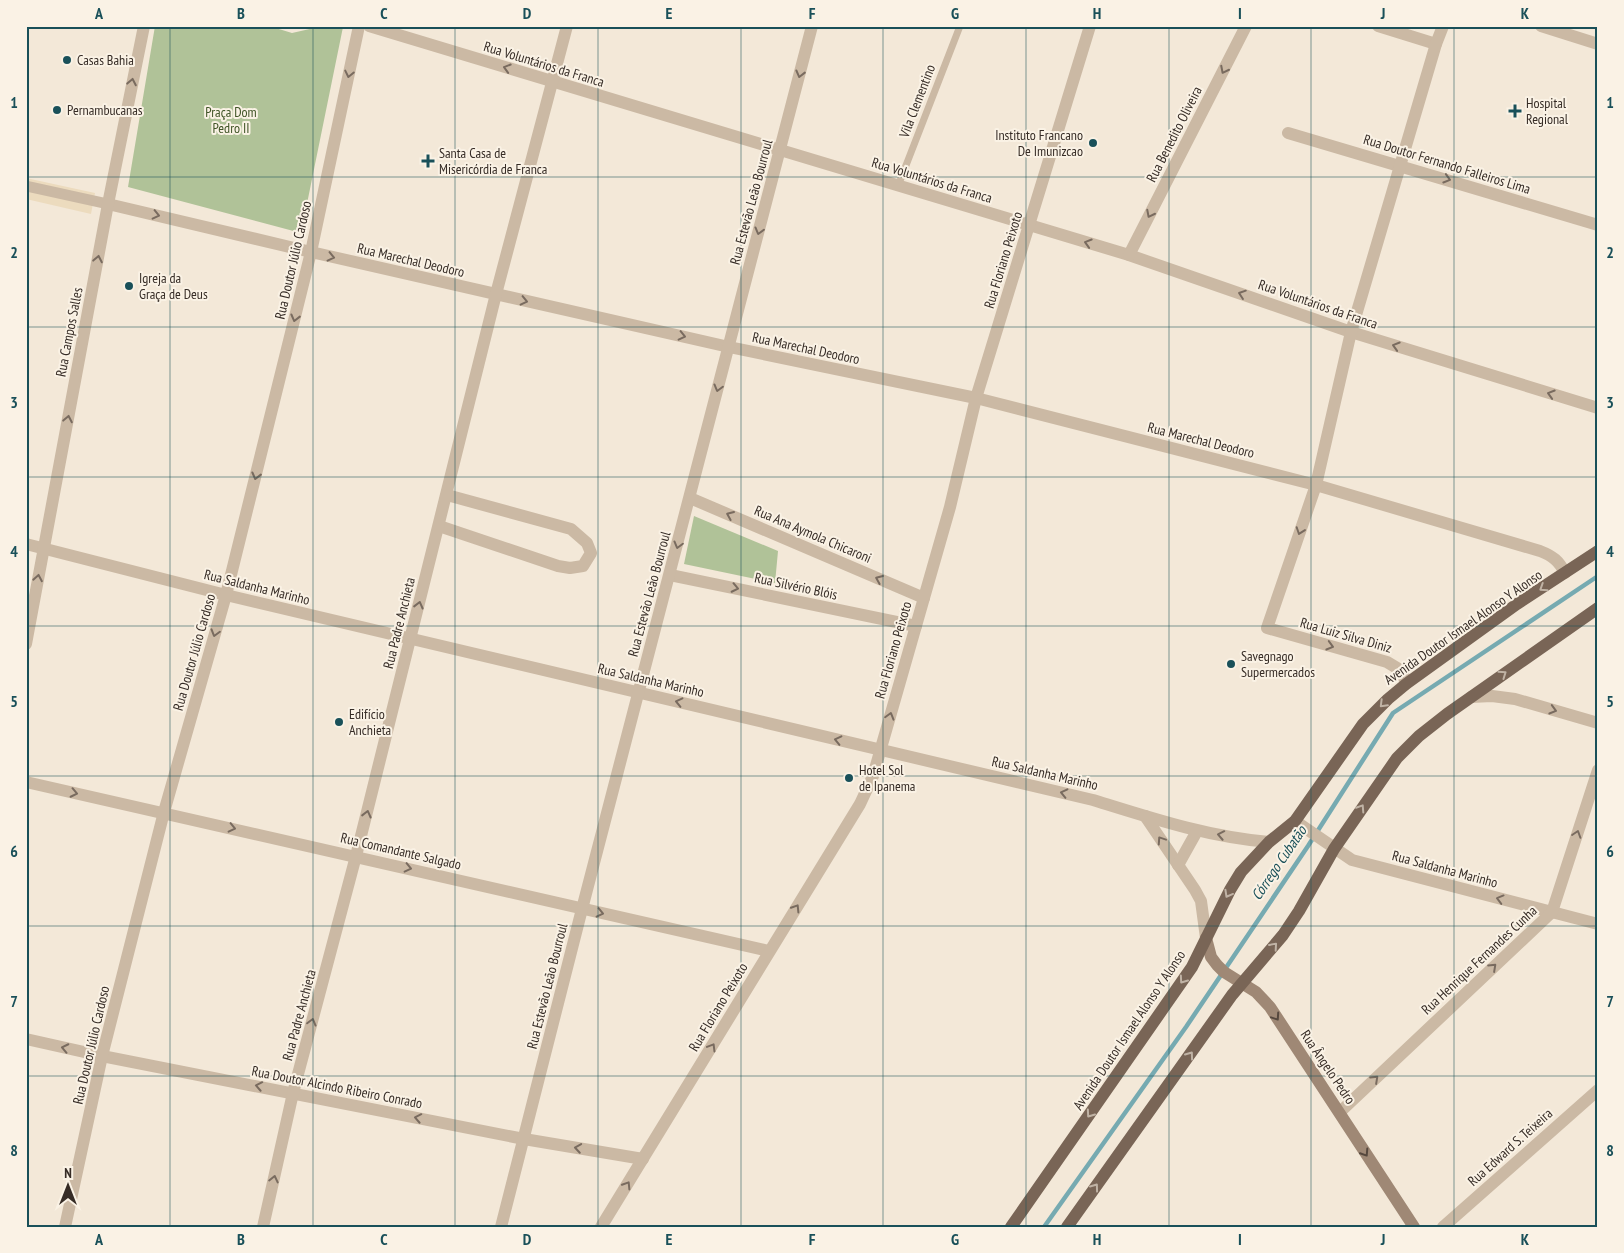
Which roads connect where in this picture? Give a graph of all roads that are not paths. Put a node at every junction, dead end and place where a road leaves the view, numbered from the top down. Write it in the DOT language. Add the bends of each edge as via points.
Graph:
graph roads {
  1 [pos="144,26"];
  2 [pos="359,26"];
  3 [pos="368,26"];
  4 [pos="567,26"];
  5 [pos="812,26"];
  6 [pos="960,26"];
  7 [pos="1090,26"];
  8 [pos="1246,26"];
  9 [pos="1378,26"];
  10 [pos="1443,26"];
  11 [pos="1541,26"];
  12 [pos="1436,44"];
  13 [pos="1598,44"];
  14 [pos="553,82"];
  15 [pos="1288,133"];
  16 [pos="780,150"];
  17 [pos="1401,165"];
  18 [pos="26,186"];
  19 [pos="898,186"];
  20 [pos="108,204"];
  21 [pos="1029,225"];
  22 [pos="1598,225"];
  23 [pos="311,252"];
  24 [pos="1129,255"];
  25 [pos="496,294"];
  26 [pos="1351,332"];
  27 [pos="729,347"];
  28 [pos="976,398"];
  29 [pos="1598,408"];
  30 [pos="1316,485"];
  31 [pos="446,495"];
  32 [pos="690,498"];
  33 [pos="439,526"];
  34 [pos="26,544"];
  35 [pos="44,548"];
  36 [pos="1598,551"];
  37 [pos="1565,573"];
  38 [pos="670,575"];
  39 [pos="226,595"];
  40 [pos="924,598"];
  41 [pos="1598,608"];
  42 [pos="916,626"];
  43 [pos="411,639"];
  44 [pos="26,644"];
  45 [pos="1406,684"];
  46 [pos="639,693"];
  47 [pos="1470,697"];
  48 [pos="1598,724"];
  49 [pos="880,750"];
  50 [pos="1598,770"];
  51 [pos="26,782"];
  52 [pos="164,812"];
  53 [pos="1145,816"];
  54 [pos="1300,824"];
  55 [pos="1197,830"];
  56 [pos="1269,842"];
  57 [pos="1329,845"];
  58 [pos="356,856"];
  59 [pos="1178,865"];
  60 [pos="582,909"];
  61 [pos="1552,912"];
  62 [pos="1598,924"];
  63 [pos="1206,938"];
  64 [pos="769,951"];
  65 [pos="1237,980"];
  66 [pos="26,1039"];
  67 [pos="102,1056"];
  68 [pos="1598,1090"];
  69 [pos="294,1093"];
  70 [pos="1340,1112"];
  71 [pos="524,1140"];
  72 [pos="643,1159"];
  73 [pos="65,1227"];
  74 [pos="262,1227"];
  75 [pos="500,1227"];
  76 [pos="601,1227"];
  77 [pos="1011,1227"];
  78 [pos="1067,1227"];
  79 [pos="1414,1227"];
  80 [pos="1443,1227"];
  20 -- 1 [label="street, Rua Campos Salles, one-way"];
  2 -- 23 [label="street, Rua Doutor Júlio Cardoso, one-way"];
  14 -- 3 [label="street, Rua Voluntários da Franca, one-way"];
  4 -- 14 [label="street, Rua Padre Anchieta"];
  5 -- 16 [label="street, Rua Estevão Leão Bourroul, one-way"];
  6 -- 19 [label="lane, Vila Clementino"];
  7 -- 21 [label="street, Rua Floriano Peixoto"];
  8 -- 24 [label="street, Rua Benedito Oliveira, one-way"];
  9 -- 12 [label="street"];
  10 -- 12 [label="street"];
  11 -- 13 [label="street"];
  12 -- 17 [label="street"];
  14 -- 16 [label="street, Rua Voluntários da Franca"];
  14 -- 25 [label="street, Rua Padre Anchieta"];
  15 -- 17 [label="street, Rua Doutor Fernando Falleiros Lima"];
  16 -- 19 [label="street, Rua Voluntários da Franca"];
  16 -- 27 [label="street, Rua Estevão Leão Bourroul, one-way"];
  17 -- 22 [label="street, Rua Doutor Fernando Falleiros Lima, one-way"];
  17 -- 26 [label="street"];
  18 -- 20 [label="street, Rua Marechal Deodoro"];
  19 -- 21 [label="street, Rua Voluntários da Franca"];
  20 -- 23 [label="street, Rua Marechal Deodoro, one-way"];
  35 -- 20 [label="street, Rua Campos Salles, one-way"];
  24 -- 21 [label="street, Rua Voluntários da Franca, one-way"];
  21 -- 28 [label="street, Rua Floriano Peixoto"];
  23 -- 25 [label="street, Rua Marechal Deodoro, one-way"];
  23 -- 39 [label="street, Rua Doutor Júlio Cardoso, one-way"];
  26 -- 24 [label="street, Rua Voluntários da Franca, one-way"];
  25 -- 27 [label="street, Rua Marechal Deodoro, one-way"];
  25 -- 31 [label="street, Rua Padre Anchieta"];
  29 -- 26 [label="street, Rua Voluntários da Franca, one-way"];
  26 -- 30 [label="street"];
  27 -- 28 [label="street, Rua Marechal Deodoro"];
  27 -- 32 [label="street, Rua Estevão Leão Bourroul, one-way"];
  28 -- 30 [label="street, Rua Marechal Deodoro"];
  28 -- 40 [label="street, Rua Floriano Peixoto"];
  30 -- 37 [label="street, Rua Marechal Deodoro" via="1540,551 1552,556"];
  30 -- 45 [label="street, Rua Luiz Silva Diniz, one-way" via="1267,628 1387,662 1402,671"];
  31 -- 33 [label="street, Rua Padre Anchieta"];
  31 -- 33 [label="street" via="570,530 587,543 590,553 583,566 558,566"];
  32 -- 38 [label="street, Rua Estevão Leão Bourroul, one-way"];
  40 -- 32 [label="street, Rua Ana Aymola Chicaroni, one-way"];
  43 -- 33 [label="street, Rua Padre Anchieta, one-way"];
  34 -- 35 [label="street, Rua Saldanha Marinho"];
  35 -- 39 [label="street, Rua Saldanha Marinho"];
  44 -- 35 [label="street, Rua Campos Salles, one-way"];
  36 -- 37 [label="main road, Avenida Doutor Ismael Alonso Y Alonso"];
  37 -- 45 [label="main road, Avenida Doutor Ismael Alonso Y Alonso, one-way"];
  38 -- 42 [label="street, Rua Silvério Blóis, one-way"];
  38 -- 46 [label="street, Rua Estevão Leão Bourroul"];
  39 -- 43 [label="street, Rua Saldanha Marinho"];
  39 -- 52 [label="street, Rua Doutor Júlio Cardoso, one-way"];
  40 -- 42 [label="street, Rua Floriano Peixoto"];
  47 -- 41 [label="main road, one-way"];
  49 -- 42 [label="street, Rua Floriano Peixoto, one-way"];
  43 -- 46 [label="street, Rua Saldanha Marinho"];
  58 -- 43 [label="street, Rua Padre Anchieta, one-way"];
  45 -- 54 [label="main road, Avenida Doutor Ismael Alonso Y Alonso, one-way" via="1363,724"];
  49 -- 46 [label="street, Rua Saldanha Marinho, one-way"];
  46 -- 60 [label="street, Rua Estevão Leão Bourroul"];
  47 -- 48 [label="street, one-way" via="1515,699"];
  57 -- 47 [label="main road, one-way" via="1397,758 1419,736"];
  53 -- 49 [label="street, Rua Saldanha Marinho, one-way" via="1093,800"];
  64 -- 49 [label="street, Rua Floriano Peixoto, one-way" via="860,804"];
  61 -- 50 [label="street, Rua Henrique Fernandes Cunha, one-way"];
  51 -- 52 [label="street, Rua Comandante Salgado, one-way"];
  52 -- 58 [label="street, Rua Comandante Salgado, one-way"];
  52 -- 67 [label="street, Rua Doutor Júlio Cardoso"];
  53 -- 55 [label="street, Rua Saldanha Marinho"];
  59 -- 53 [label="street, one-way"];
  54 -- 56 [label="main road, Avenida Doutor Ismael Alonso Y Alonso"];
  54 -- 57 [label="street, Rua Saldanha Marinho"];
  56 -- 55 [label="street, Rua Saldanha Marinho, one-way"];
  55 -- 59 [label="street"];
  56 -- 63 [label="main road, Avenida Doutor Ismael Alonso Y Alonso, one-way" via="1241,872"];
  61 -- 57 [label="street, Rua Saldanha Marinho, one-way" via="1352,860"];
  65 -- 57 [label="main road, one-way" via="1283,935 1299,911"];
  58 -- 60 [label="street, Rua Comandante Salgado, one-way"];
  69 -- 58 [label="street, Rua Padre Anchieta, one-way"];
  59 -- 63 [label="street" via="1201,901"];
  60 -- 64 [label="street, Rua Comandante Salgado, one-way"];
  60 -- 71 [label="street, Rua Estevão Leão Bourroul"];
  61 -- 62 [label="street, Rua Saldanha Marinho"];
  70 -- 61 [label="street, Rua Henrique Fernandes Cunha, one-way"];
  63 -- 65 [label="main road, Rua Ângelo Pedro" via="1211,957"];
  63 -- 77 [label="main road, Avenida Doutor Ismael Alonso Y Alonso, one-way" via="1192,967"];
  72 -- 64 [label="street, Rua Floriano Peixoto, one-way"];
  65 -- 70 [label="main road, Rua Ângelo Pedro, one-way" via="1256,992 1270,1007"];
  78 -- 65 [label="main road, one-way"];
  67 -- 66 [label="street, Rua Doutor Alcindo Ribeiro Conrado, one-way"];
  69 -- 67 [label="street, Rua Doutor Alcindo Ribeiro Conrado, one-way"];
  67 -- 73 [label="street, Rua Doutor Júlio Cardoso"];
  68 -- 80 [label="street, Rua Edward S. Teixeira"];
  71 -- 69 [label="street, Rua Doutor Alcindo Ribeiro Conrado, one-way"];
  74 -- 69 [label="street, Rua Padre Anchieta, one-way"];
  70 -- 79 [label="main road, Rua Ângelo Pedro, one-way"];
  72 -- 71 [label="street, Rua Doutor Alcindo Ribeiro Conrado, one-way"];
  71 -- 75 [label="street, Rua Estevão Leão Bourroul"];
  76 -- 72 [label="street, Rua Floriano Peixoto, one-way"];
}
